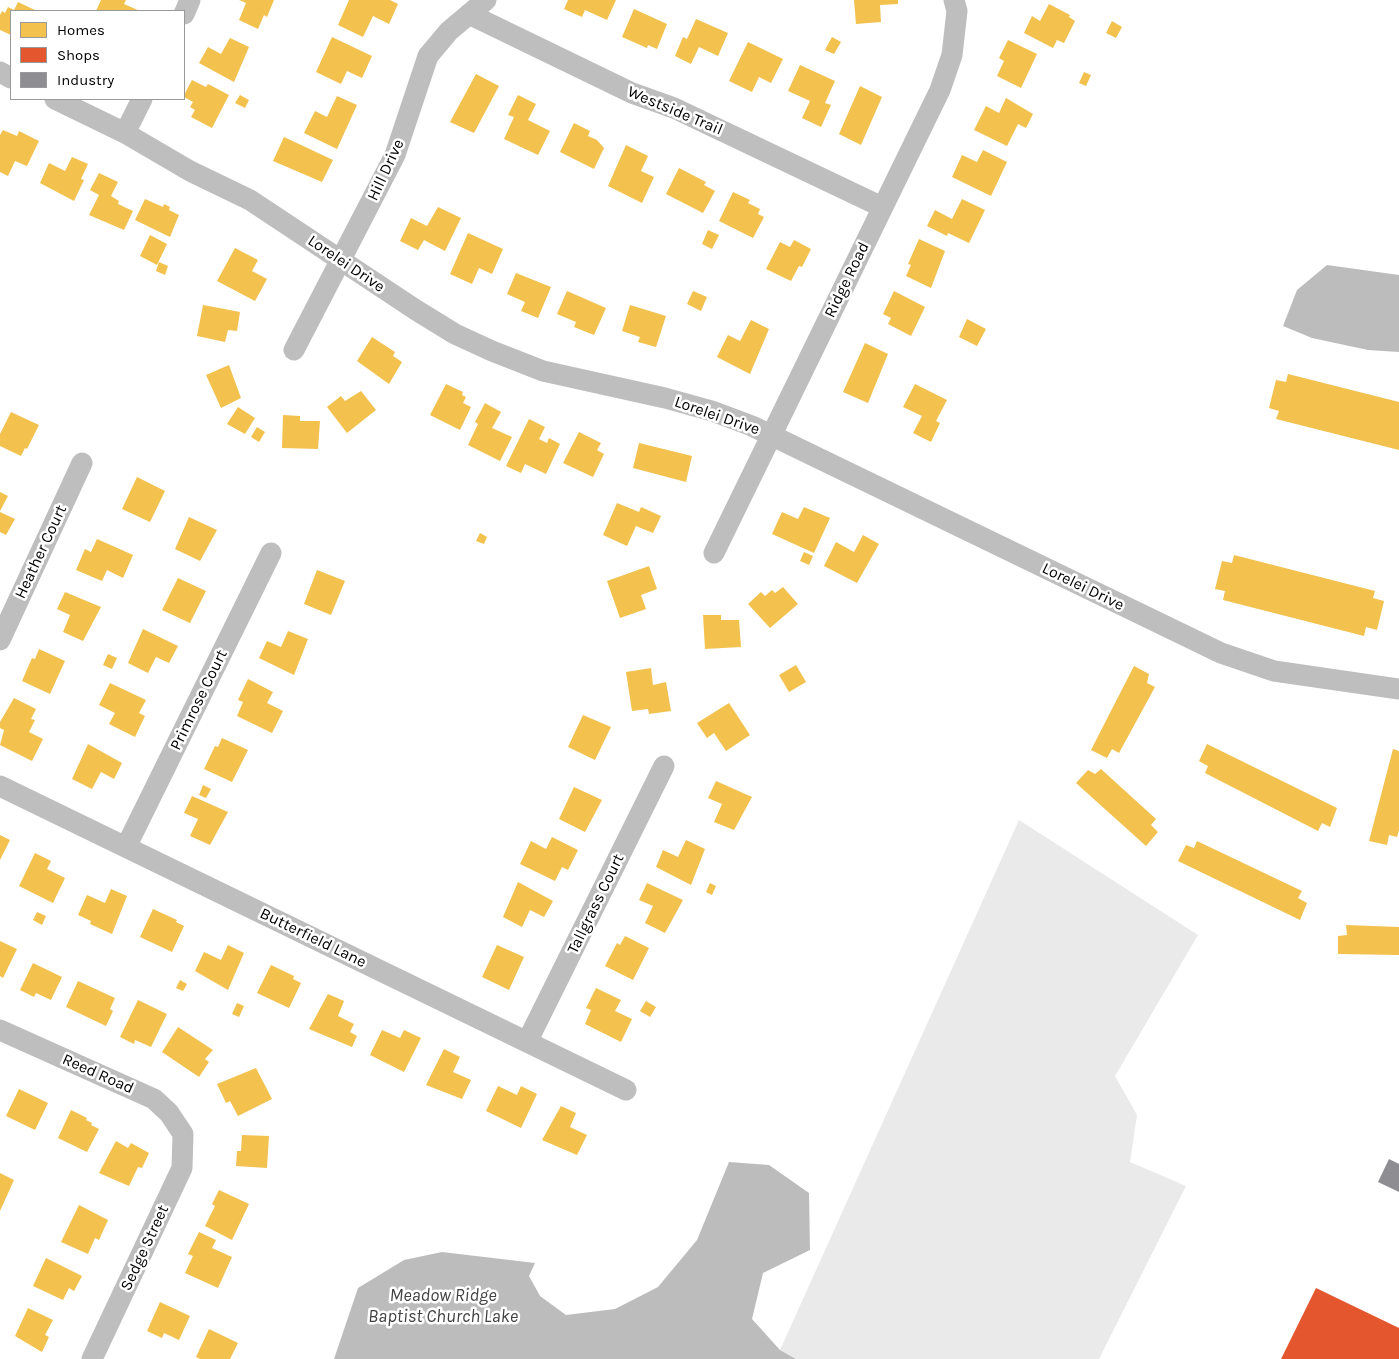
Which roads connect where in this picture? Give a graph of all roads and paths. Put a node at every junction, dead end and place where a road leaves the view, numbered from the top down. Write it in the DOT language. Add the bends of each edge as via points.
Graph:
graph roads {
  1 [pos="190,0"];
  2 [pos="486,0"];
  3 [pos="954,0"];
  4 [pos="185,12"];
  5 [pos="469,14"];
  6 [pos="57,100"];
  7 [pos="142,100"];
  8 [pos="125,133"];
  9 [pos="882,207"];
  10 [pos="341,261"];
  11 [pos="294,350"];
  12 [pos="772,435"];
  13 [pos="82,463"];
  14 [pos="271,553"];
  15 [pos="714,553"];
  16 [pos="0,640"];
  17 [pos="1399,689"];
  18 [pos="664,766"];
  19 [pos="0,786"];
  20 [pos="126,848"];
  21 [pos="1,1032"];
  22 [pos="527,1042"];
  23 [pos="626,1090"];
  24 [pos="183,1134"];
  25 [pos="92,1359"];
  1 -- 4 [label="street"];
  2 -- 5 [label="street, Hill Drive"];
  3 -- 9 [label="street, Ridge Road" via="952,55 940,90"];
  5 -- 9 [label="street, Westside Trail" via="632,93 674,108"];
  5 -- 10 [label="street, Hill Drive" via="428,56 395,155"];
  6 -- 8 [label="street, Lorelei Drive"];
  7 -- 8 [label="street"];
  8 -- 10 [label="street, Lorelei Drive" via="190,171 250,200"];
  9 -- 12 [label="street, Ridge Road"];
  10 -- 11 [label="street, Hill Drive"];
  10 -- 12 [label="street, Lorelei Drive" via="447,329 492,351 543,370 712,411"];
  12 -- 15 [label="street, Ridge Road"];
  12 -- 17 [label="street, Lorelei Drive" via="1221,653 1274,671"];
  13 -- 16 [label="street, Heather Court"];
  14 -- 20 [label="street, Primrose Court"];
  18 -- 22 [label="street, Tallgrass Court"];
  19 -- 20 [label="street, Butterfield Lane"];
  20 -- 22 [label="street, Butterfield Lane"];
  21 -- 24 [label="street, Reed Road" via="154,1099 169,1113"];
  22 -- 23 [label="street, Butterfield Lane"];
  24 -- 25 [label="street, Sedge Street" via="182,1168"];
}
